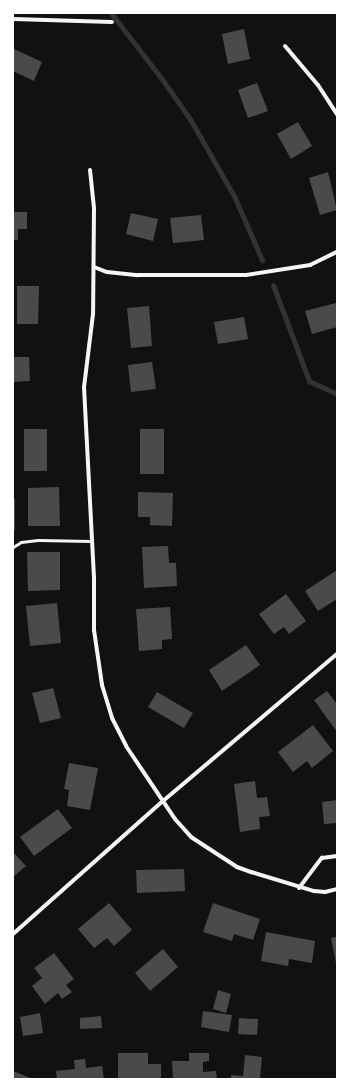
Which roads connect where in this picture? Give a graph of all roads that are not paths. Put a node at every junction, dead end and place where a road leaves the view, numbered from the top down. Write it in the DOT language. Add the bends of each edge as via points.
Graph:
graph roads {
  1 [pos="13,19"];
  2 [pos="112,22"];
  3 [pos="285,46"];
  4 [pos="337,114"];
  5 [pos="90,170"];
  6 [pos="337,252"];
  7 [pos="94,267"];
  8 [pos="91,541"];
  9 [pos="13,547"];
  10 [pos="337,654"];
  11 [pos="163,801"];
  12 [pos="337,856"];
  13 [pos="299,888"];
  14 [pos="337,889"];
  15 [pos="13,934"];
  1 -- 2 [label="street"];
  3 -- 4 [label="street" via="318,85"];
  5 -- 7 [label="street" via="94,208"];
  6 -- 7 [label="street" via="310,265 246,275 138,275 107,272"];
  7 -- 8 [label="street" via="93,314 84,387"];
  8 -- 9 [label="lane" via="38,540 21,542"];
  8 -- 11 [label="street" via="94,630 102,685 112,718 126,746"];
  10 -- 11 [label="street"];
  11 -- 13 [label="street" via="191,837 212,852 237,867"];
  11 -- 15 [label="street"];
  12 -- 13 [label="street" via="322,858"];
  13 -- 14 [label="street" via="325,892"];
}
